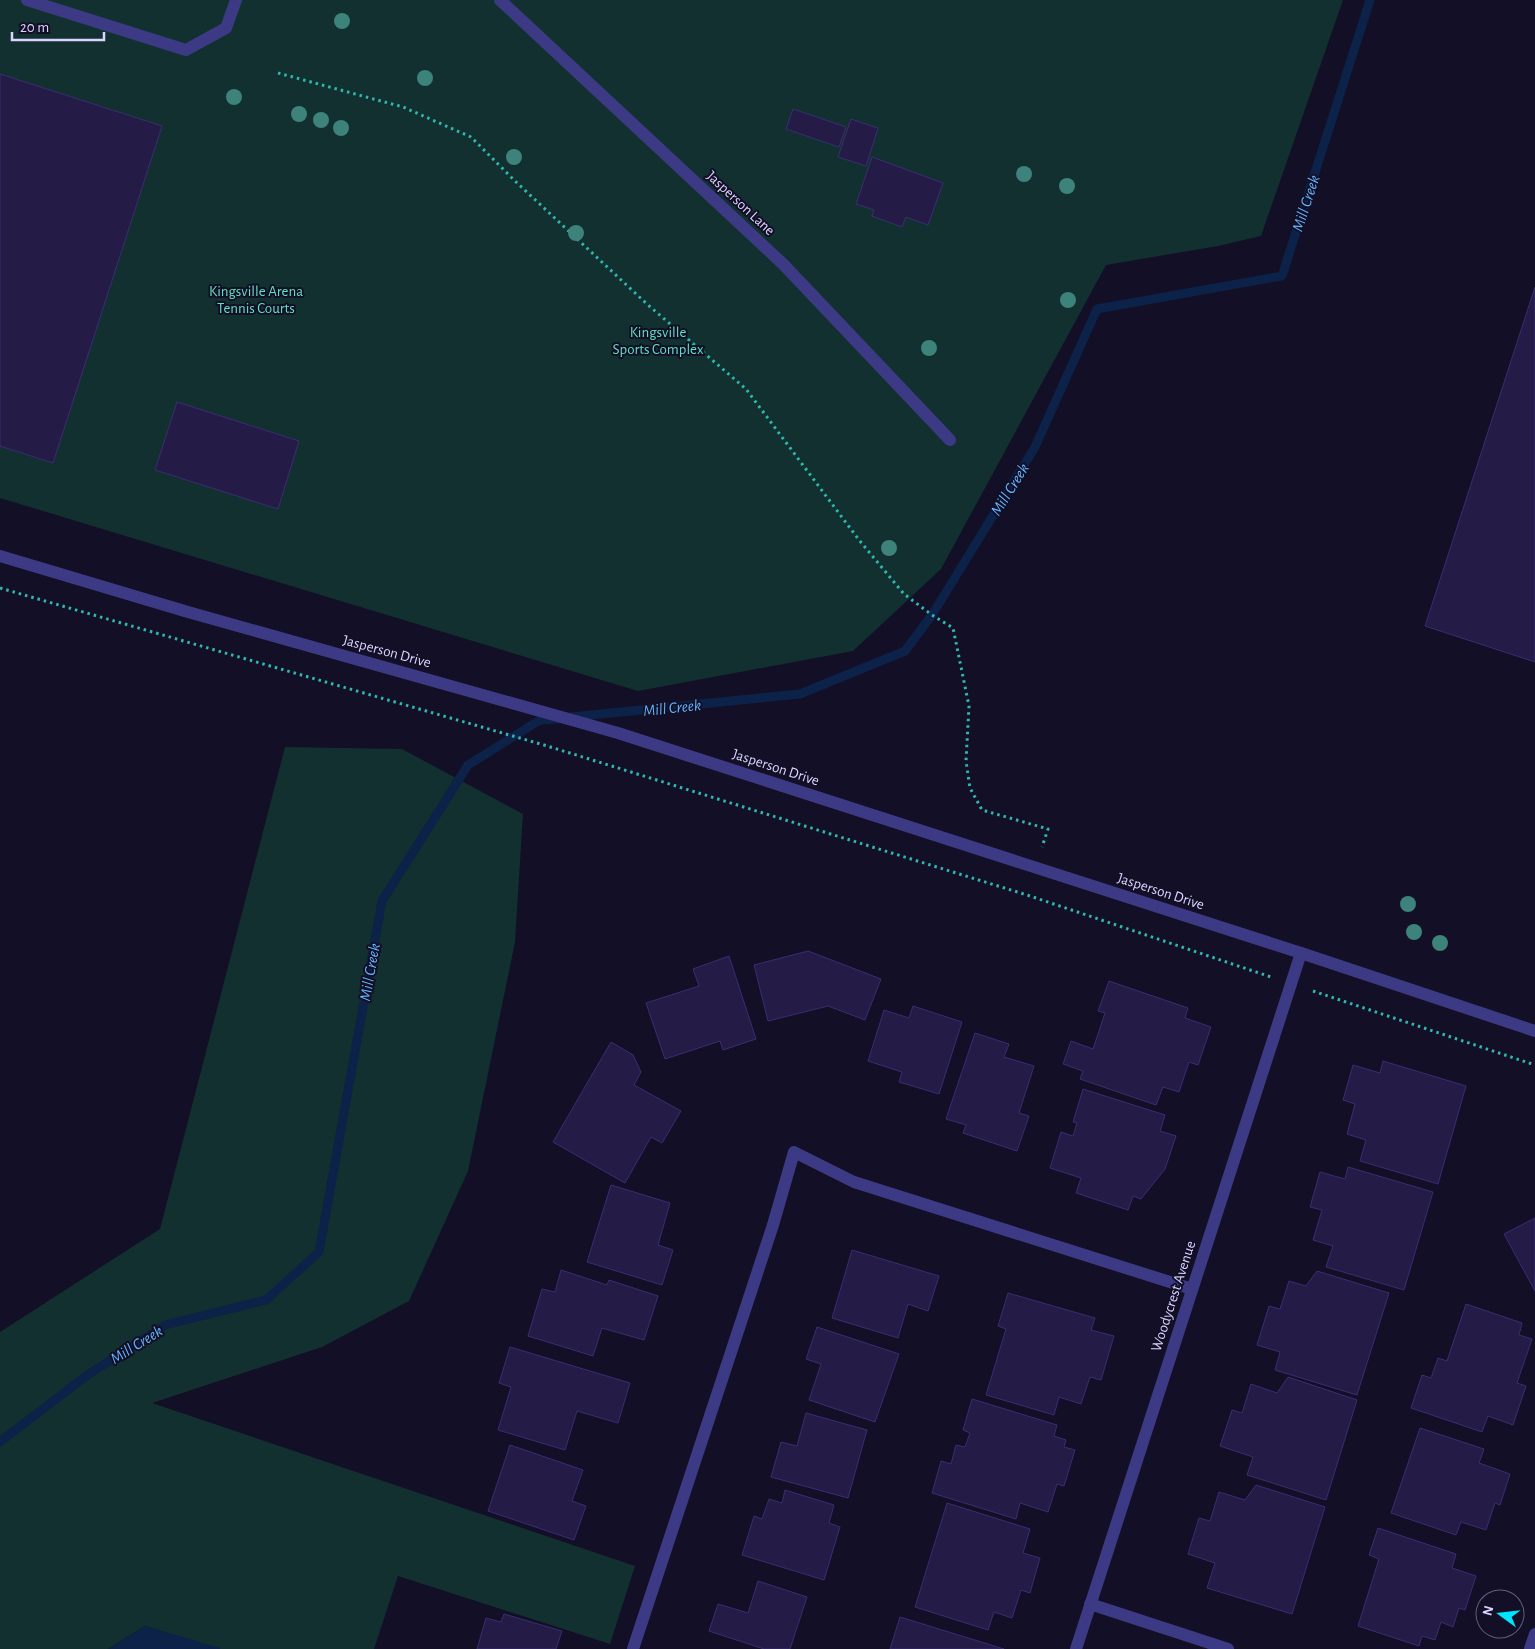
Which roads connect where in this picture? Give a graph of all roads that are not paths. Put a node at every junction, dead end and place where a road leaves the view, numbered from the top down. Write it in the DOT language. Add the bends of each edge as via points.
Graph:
graph roads {
  1 [pos="27,0"];
  2 [pos="236,0"];
  3 [pos="500,0"];
  4 [pos="950,440"];
  5 [pos="0,556"];
  6 [pos="1301,953"];
  7 [pos="1535,1031"];
  8 [pos="1192,1289"];
  9 [pos="1090,1604"];
  10 [pos="1535,1634"];
  11 [pos="633,1649"];
  12 [pos="1076,1649"];
  13 [pos="1228,1649"];
  14 [pos="1530,1649"];
  1 -- 2 [label="street" via="186,50 226,28"];
  3 -- 4 [label="street, Jasperson Lane" via="784,264"];
  5 -- 6 [label="street, Jasperson Drive" via="604,729"];
  6 -- 7 [label="street, Jasperson Drive"];
  6 -- 8 [label="street, Woodycrest Avenue"];
  8 -- 9 [label="street, Woodycrest Avenue"];
  8 -- 11 [label="street" via="854,1182 794,1152"];
  9 -- 12 [label="street, Woodycrest Avenue"];
  9 -- 13 [label="street"];
  10 -- 14 [label="street"];
}
